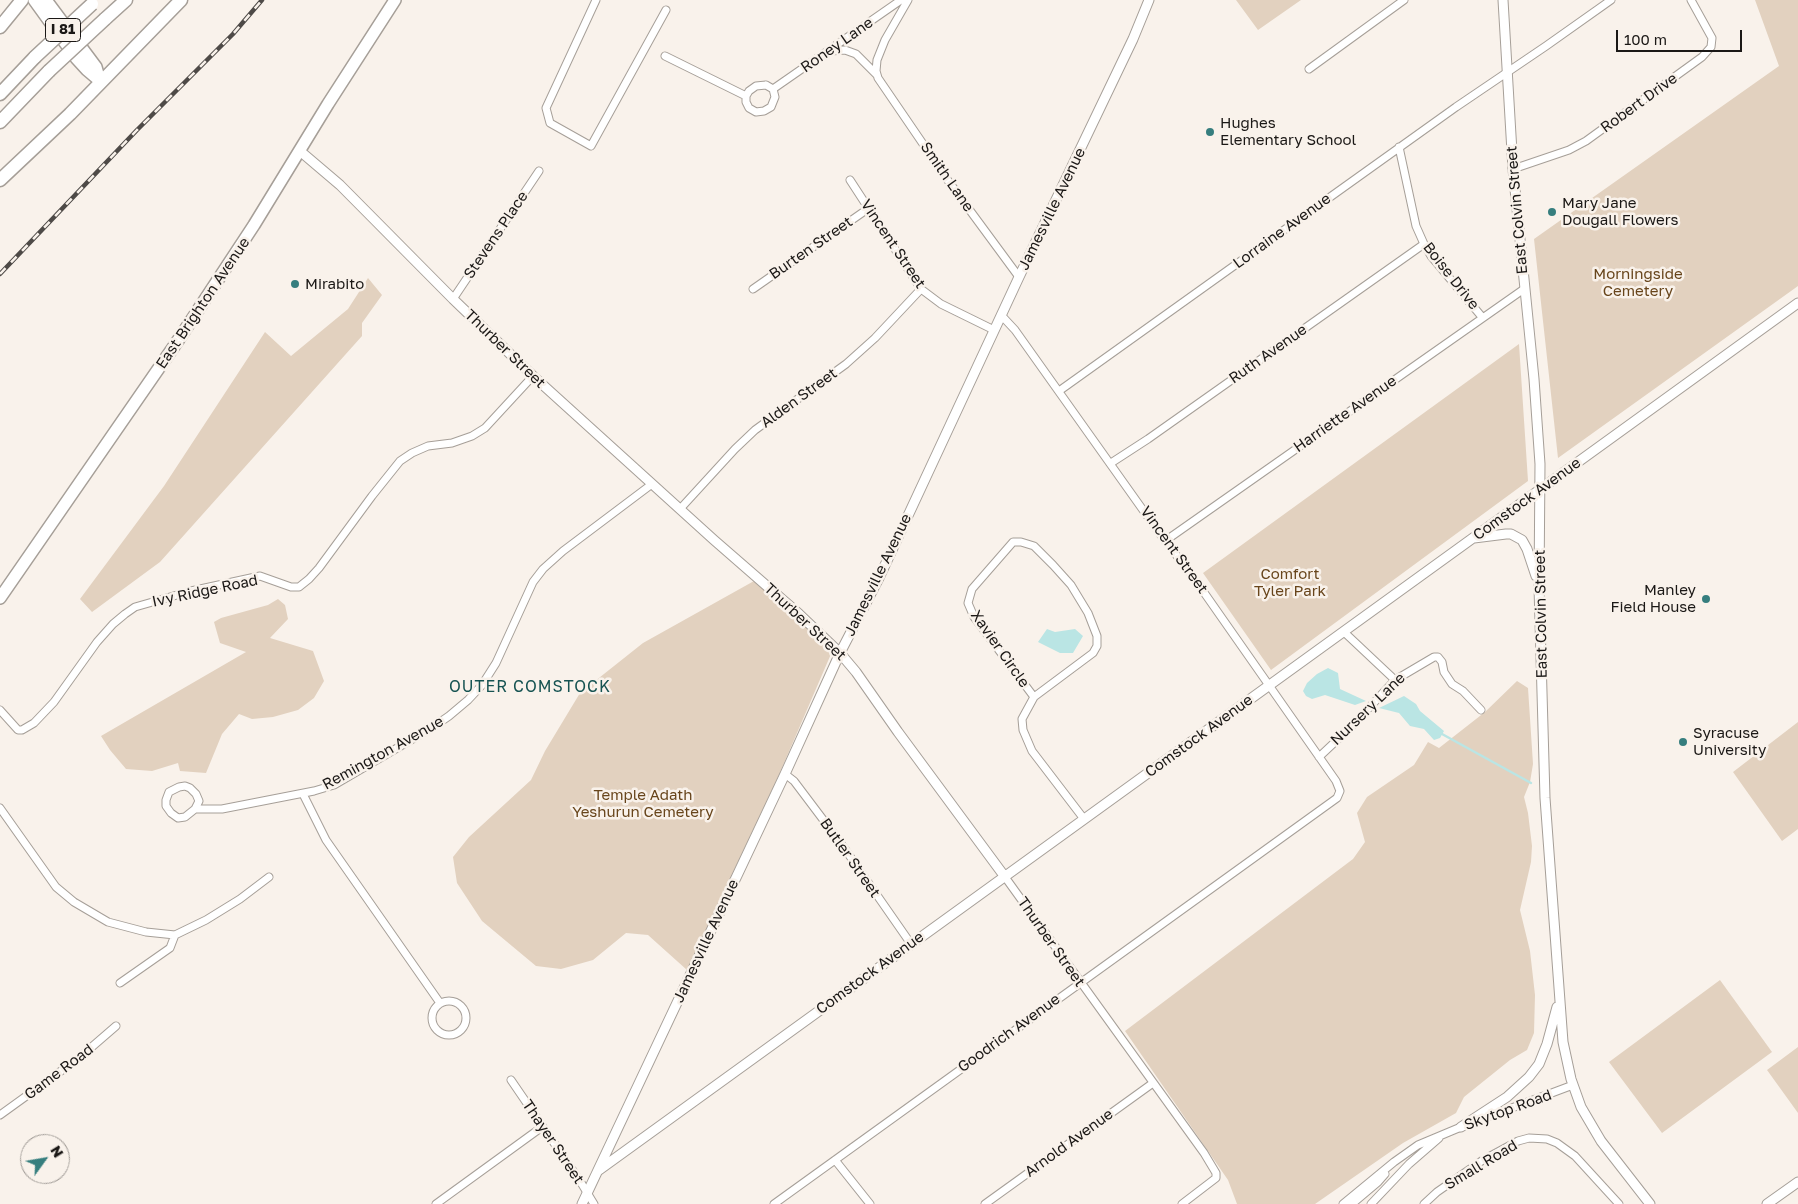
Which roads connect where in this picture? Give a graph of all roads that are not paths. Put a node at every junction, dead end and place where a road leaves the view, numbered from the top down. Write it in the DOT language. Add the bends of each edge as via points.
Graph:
graph roads {
  1 [pos="22,0"];
  2 [pos="34,0"];
  3 [pos="46,0"];
  4 [pos="126,0"];
  5 [pos="182,0"];
  6 [pos="395,0"];
  7 [pos="596,0"];
  8 [pos="901,0"];
  9 [pos="908,0"];
  10 [pos="1149,0"];
  11 [pos="1404,0"];
  12 [pos="1502,0"];
  13 [pos="1611,0"];
  14 [pos="1691,0"];
  15 [pos="94,2"];
  16 [pos="666,10"];
  17 [pos="0,27"];
  18 [pos="829,51"];
  19 [pos="665,56"];
  20 [pos="1309,69"];
  21 [pos="1507,73"];
  22 [pos="877,76"];
  23 [pos="100,81"];
  24 [pos="773,89"];
  25 [pos="0,94"];
  26 [pos="746,96"];
  27 [pos="0,122"];
  28 [pos="1399,147"];
  29 [pos="300,151"];
  30 [pos="1513,169"];
  31 [pos="540,171"];
  32 [pos="0,180"];
  33 [pos="850,180"];
  34 [pos="869,208"];
  35 [pos="1424,244"];
  36 [pos="1018,277"];
  37 [pos="753,289"];
  38 [pos="922,289"];
  39 [pos="1524,289"];
  40 [pos="453,299"];
  41 [pos="1798,303"];
  42 [pos="1001,314"];
  43 [pos="1482,317"];
  44 [pos="994,330"];
  45 [pos="533,376"];
  46 [pos="1059,391"];
  47 [pos="1111,463"];
  48 [pos="652,484"];
  49 [pos="1540,489"];
  50 [pos="680,509"];
  51 [pos="1471,539"];
  52 [pos="1165,540"];
  53 [pos="1539,587"];
  54 [pos="0,598"];
  55 [pos="1344,632"];
  56 [pos="840,653"];
  57 [pos="1395,680"];
  58 [pos="1269,685"];
  59 [pos="1034,697"];
  60 [pos="0,710"];
  61 [pos="1481,710"];
  62 [pos="1319,757"];
  63 [pos="785,774"];
  64 [pos="1340,791"];
  65 [pos="303,794"];
  66 [pos="0,808"];
  67 [pos="195,810"];
  68 [pos="1084,819"];
  69 [pos="1005,876"];
  70 [pos="269,878"];
  71 [pos="174,935"];
  72 [pos="911,944"];
  73 [pos="1080,982"];
  74 [pos="120,983"];
  75 [pos="1558,1000"];
  76 [pos="440,1003"];
  77 [pos="116,1026"];
  78 [pos="511,1080"];
  79 [pos="1153,1083"];
  80 [pos="1573,1085"];
  81 [pos="0,1115"];
  82 [pos="542,1127"];
  83 [pos="1461,1127"];
  84 [pos="1443,1134"];
  85 [pos="835,1160"];
  86 [pos="1394,1162"];
  87 [pos="599,1170"];
  88 [pos="1798,1182"];
  89 [pos="587,1193"];
  90 [pos="436,1204"];
  91 [pos="582,1204"];
  92 [pos="594,1204"];
  93 [pos="774,1204"];
  94 [pos="870,1204"];
  95 [pos="985,1204"];
  96 [pos="1182,1204"];
  97 [pos="1343,1204"];
  98 [pos="1352,1204"];
  99 [pos="1371,1204"];
  100 [pos="1424,1204"];
  101 [pos="1619,1204"];
  102 [pos="1650,1204"];
  103 [pos="1767,1204"];
  1 -- 17 [label="highway"];
  2 -- 23 [label="main road" via="76,58"];
  3 -- 23 [label="main road" via="96,67"];
  4 -- 27 [label="highway, I 81, bridge" via="49,71"];
  5 -- 23 [label="highway"];
  6 -- 29 [label="main road, East Brighton Avenue"];
  7 -- 16 [label="street" via="546,108 550,123 591,146"];
  8 -- 18 [label="street, Roney Lane"];
  9 -- 22 [label="street" via="885,40 877,60"];
  10 -- 36 [label="street, Jamesville Avenue"];
  11 -- 20 [label="street"];
  12 -- 21 [label="street, East Colvin Street"];
  13 -- 21 [label="street, Lorraine Avenue"];
  14 -- 30 [label="street, Robert Drive" via="1712,38 1711,47 1702,57 1586,141 1570,150"];
  15 -- 25 [label="highway, I 81, bridge"];
  18 -- 22 [label="street, Smith Lane" via="845,50 856,54"];
  18 -- 24 [label="street, Roney Lane"];
  19 -- 26 [label="street"];
  21 -- 28 [label="street, Lorraine Avenue"];
  21 -- 30 [label="street, East Colvin Street"];
  22 -- 36 [label="street, Smith Lane"];
  23 -- 32 [label="highway"];
  24 -- 26 [label="street" via="766,85 756,86"];
  24 -- 26 [label="street" via="775,98 771,107 764,111 756,112 749,108"];
  28 -- 35 [label="street, Boise Drive" via="1416,226"];
  28 -- 46 [label="street, Lorraine Avenue"];
  29 -- 40 [label="street, Thurber Street" via="340,185"];
  29 -- 54 [label="main road, East Brighton Avenue" via="185,331"];
  30 -- 39 [label="street, East Colvin Street"];
  31 -- 40 [label="street, Stevens Place"];
  33 -- 34 [label="street, Vincent Street"];
  34 -- 37 [label="street, Burten Street"];
  34 -- 38 [label="street, Vincent Street"];
  35 -- 43 [label="street, Boise Drive"];
  35 -- 47 [label="street, Ruth Avenue"];
  36 -- 42 [label="street, Jamesville Avenue"];
  38 -- 44 [label="street, Vincent Street" via="941,304"];
  38 -- 50 [label="street, Alden Street" via="846,364 755,430"];
  39 -- 43 [label="street, Harriette Avenue"];
  39 -- 49 [label="street, East Colvin Street" via="1534,379"];
  40 -- 45 [label="street, Thurber Street"];
  41 -- 49 [label="street, Comstock Avenue"];
  42 -- 44 [label="street, Jamesville Avenue"];
  42 -- 46 [label="street, Vincent Street"];
  43 -- 52 [label="street, Harriette Avenue"];
  44 -- 56 [label="street, Jamesville Avenue"];
  45 -- 48 [label="street, Thurber Street"];
  45 -- 60 [label="street, Ivy Ridge Road" via="485,428 452,443 428,446 400,462 320,568 299,587 260,576 135,607 97,642 54,702 34,723 18,730"];
  46 -- 47 [label="street, Vincent Street"];
  47 -- 52 [label="street, Vincent Street"];
  48 -- 50 [label="street, Thurber Street"];
  48 -- 65 [label="street, Remington Avenue" via="543,569 533,582 496,663 468,700 433,727 334,784"];
  49 -- 51 [label="street, Comstock Avenue"];
  49 -- 53 [label="street, East Colvin Street"];
  50 -- 56 [label="street, Thurber Street"];
  51 -- 53 [label="street" via="1499,533 1511,534 1522,540"];
  51 -- 55 [label="street, Comstock Avenue"];
  52 -- 58 [label="street, Vincent Street"];
  53 -- 75 [label="street, East Colvin Street" via="1545,798"];
  55 -- 57 [label="street"];
  55 -- 58 [label="street, Comstock Avenue"];
  56 -- 63 [label="street, Jamesville Avenue"];
  56 -- 69 [label="street, Thurber Street"];
  57 -- 61 [label="street, Nursery Lane" via="1438,657 1452,684"];
  57 -- 62 [label="street, Nursery Lane"];
  58 -- 62 [label="street, Vincent Street"];
  58 -- 68 [label="street, Comstock Avenue"];
  59 -- 59 [label="street, Xavier Circle" via="1093,654 1097,636 1071,585 1034,546 1013,542 972,589 968,603 974,617"];
  59 -- 68 [label="street, Xavier Circle" via="1022,719 1023,730 1032,751"];
  62 -- 64 [label="street, Vincent Street"];
  63 -- 72 [label="street, Butler Street" via="794,781 840,842"];
  63 -- 87 [label="street, Jamesville Avenue"];
  64 -- 73 [label="street, Goodrich Avenue" via="1337,798"];
  65 -- 67 [label="street, Remington Avenue" via="222,809"];
  65 -- 76 [label="street, Remington Avenue" via="326,840"];
  66 -- 71 [label="street" via="56,887 74,902 108,922"];
  67 -- 67 [label="street, Remington Avenue" via="178,818 171,813 166,806 170,792 179,787 190,788 199,801"];
  68 -- 69 [label="street, Comstock Avenue"];
  69 -- 72 [label="street, Comstock Avenue"];
  69 -- 73 [label="street, Thurber Street"];
  70 -- 71 [label="street" via="206,920"];
  71 -- 74 [label="street" via="170,948"];
  72 -- 87 [label="street, Comstock Avenue"];
  73 -- 79 [label="street, Thurber Street"];
  73 -- 85 [label="street, Goodrich Avenue"];
  75 -- 80 [label="street, East Colvin Street"];
  75 -- 83 [label="street" via="1539,1064 1507,1097"];
  76 -- 76 [label="street" via="433,1012 432,1023 439,1032 456,1033 466,1020 463,1009 456,1002"];
  77 -- 81 [label="street, Game Road" via="79,1058"];
  78 -- 82 [label="street, Thayer Street"];
  79 -- 95 [label="street, Arnold Avenue"];
  79 -- 96 [label="street, Thurber Street" via="1216,1175"];
  80 -- 83 [label="street, Skytop Road"];
  80 -- 102 [label="street, East Colvin Street" via="1581,1107 1601,1141"];
  82 -- 89 [label="street, Thayer Street"];
  82 -- 90 [label="street"];
  83 -- 84 [label="street, Skytop Road"];
  84 -- 86 [label="street, Skytop Road" via="1418,1145"];
  84 -- 99 [label="street, Skytop Road"];
  85 -- 93 [label="street, Goodrich Avenue"];
  85 -- 94 [label="street"];
  86 -- 97 [label="street, Skytop Road"];
  86 -- 98 [label="street" via="1378,1182"];
  87 -- 89 [label="street, Jamesville Avenue"];
  88 -- 103 [label="street"];
  89 -- 91 [label="street, Jamesville Avenue"];
  89 -- 92 [label="street, Thayer Street"];
  100 -- 101 [label="street, Small Road" via="1475,1166 1529,1138 1547,1139 1575,1156"];
}
